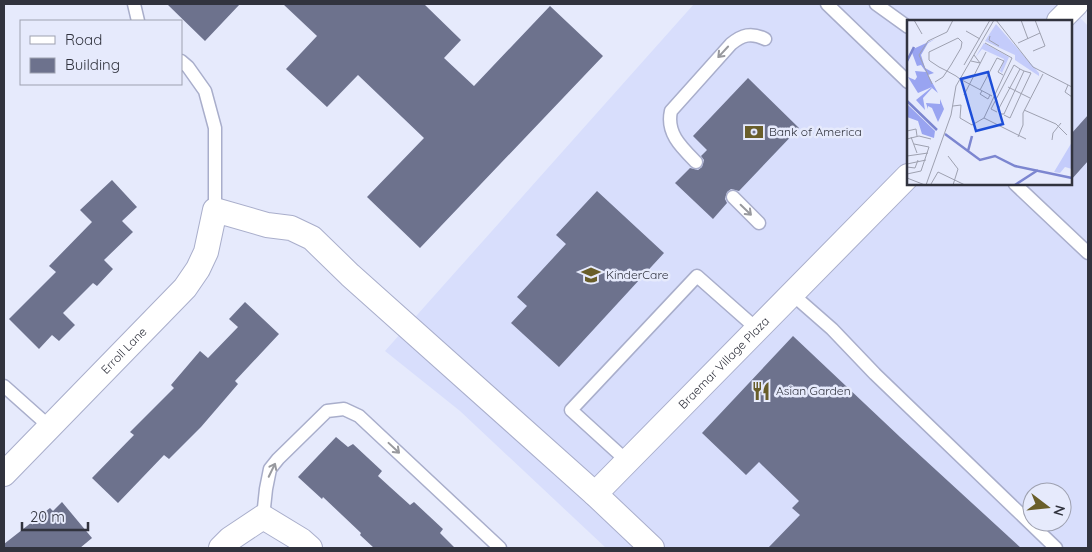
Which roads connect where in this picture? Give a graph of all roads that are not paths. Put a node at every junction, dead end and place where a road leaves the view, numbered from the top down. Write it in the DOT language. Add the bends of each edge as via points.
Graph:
graph roads {
  1 [pos="134,4"];
  2 [pos="827,4"];
  3 [pos="876,4"];
  4 [pos="1076,4"];
  5 [pos="138,20"];
  6 [pos="1060,20"];
  7 [pos="907,26"];
  8 [pos="765,39"];
  9 [pos="182,62"];
  10 [pos="907,81"];
  11 [pos="696,162"];
  12 [pos="907,177"];
  13 [pos="1016,185"];
  14 [pos="732,198"];
  15 [pos="215,210"];
  16 [pos="759,223"];
  17 [pos="1088,254"];
  18 [pos="792,294"];
  19 [pos="757,329"];
  20 [pos="4,386"];
  21 [pos="50,427"];
  22 [pos="628,461"];
  23 [pos="4,474"];
  24 [pos="595,494"];
  25 [pos="263,517"];
  26 [pos="221,548"];
  27 [pos="310,548"];
  28 [pos="500,548"];
  29 [pos="652,548"];
  30 [pos="1056,548"];
  1 -- 5 [label="lane"];
  2 -- 10 [label="lane"];
  3 -- 7 [label="lane"];
  4 -- 6 [label="street"];
  8 -- 11 [label="lane, one-way" via="747,34 731,44 671,111 671,131 679,145"];
  9 -- 15 [label="lane" via="205,91 215,128"];
  12 -- 18 [label="street, Braemar Village Plaza"];
  13 -- 17 [label="lane"];
  14 -- 16 [label="lane, one-way"];
  15 -- 21 [label="street, Erroll Lane" via="206,252 185,288"];
  15 -- 24 [label="street" via="267,226 291,228 312,238"];
  18 -- 19 [label="street, Braemar Village Plaza"];
  18 -- 30 [label="lane" via="832,329"];
  19 -- 22 [label="street, Braemar Village Plaza"];
  19 -- 22 [label="lane" via="697,276 571,410"];
  20 -- 21 [label="lane"];
  21 -- 23 [label="street, Erroll Lane"];
  22 -- 24 [label="street, Braemar Village Plaza"];
  24 -- 29 [label="street"];
  25 -- 26 [label="street"];
  25 -- 27 [label="street"];
  25 -- 28 [label="lane, one-way" via="270,469 327,411 344,409 359,416"];
}
